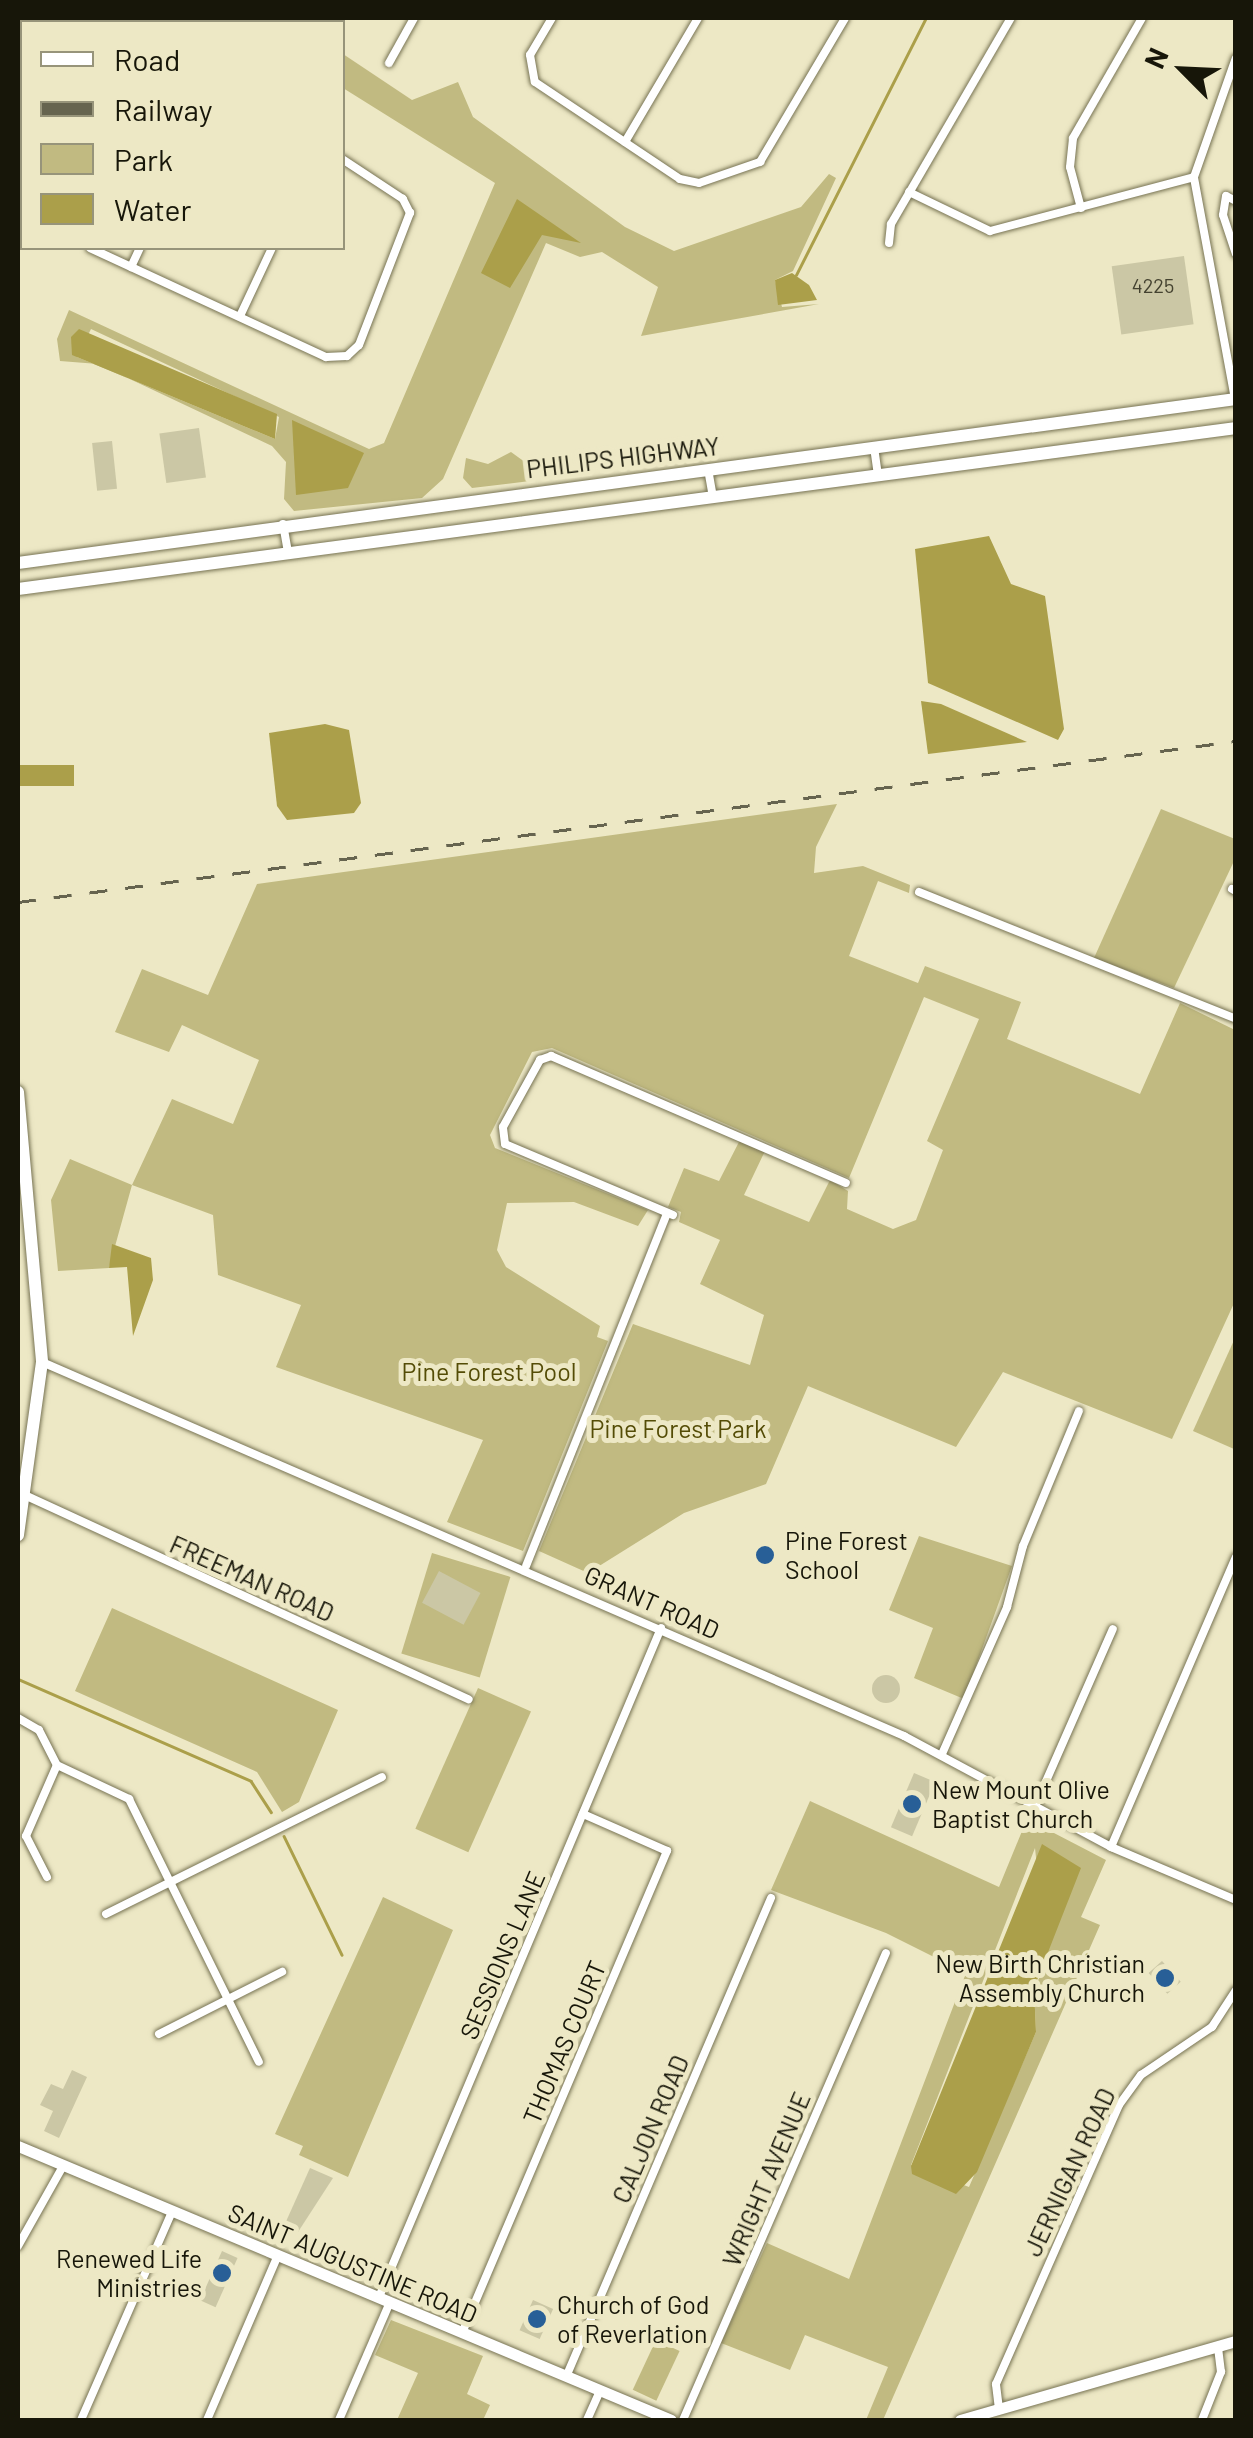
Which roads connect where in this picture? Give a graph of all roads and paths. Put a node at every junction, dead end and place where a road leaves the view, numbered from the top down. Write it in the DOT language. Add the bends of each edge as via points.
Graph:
graph roads {
  1 [pos="414,18"];
  2 [pos="552,18"];
  3 [pos="698,18"];
  4 [pos="846,18"];
  5 [pos="1011,18"];
  6 [pos="1142,18"];
  7 [pos="1236,58"];
  8 [pos="389,63"];
  9 [pos="625,142"];
  10 [pos="345,161"];
  11 [pos="1194,177"];
  12 [pos="909,192"];
  13 [pos="1236,200"];
  14 [pos="1081,208"];
  15 [pos="889,243"];
  16 [pos="95,250"];
  17 [pos="139,250"];
  18 [pos="271,250"];
  19 [pos="1236,254"];
  20 [pos="131,266"];
  21 [pos="240,316"];
  22 [pos="1235,399"];
  23 [pos="1236,428"];
  24 [pos="874,447"];
  25 [pos="708,469"];
  26 [pos="878,475"];
  27 [pos="540,490"];
  28 [pos="713,496"];
  29 [pos="544,518"];
  30 [pos="283,524"];
  31 [pos="288,552"];
  32 [pos="18,563"];
  33 [pos="18,588"];
  34 [pos="919,892"];
  35 [pos="1236,1019"];
  36 [pos="18,1092"];
  37 [pos="846,1183"];
  38 [pos="42,1362"];
  39 [pos="1079,1411"];
  40 [pos="22,1495"];
  41 [pos="18,1536"];
  42 [pos="1236,1557"];
  43 [pos="526,1566"];
  44 [pos="660,1628"];
  45 [pos="1113,1629"];
  46 [pos="469,1699"];
  47 [pos="18,1718"];
  48 [pos="942,1754"];
  49 [pos="58,1765"];
  50 [pos="382,1777"];
  51 [pos="1036,1804"];
  52 [pos="583,1814"];
  53 [pos="1111,1847"];
  54 [pos="47,1878"];
  55 [pos="170,1882"];
  56 [pos="771,1898"];
  57 [pos="1236,1900"];
  58 [pos="106,1914"];
  59 [pos="886,1952"];
  60 [pos="282,1972"];
  61 [pos="1236,1990"];
  62 [pos="228,1999"];
  63 [pos="158,2034"];
  64 [pos="259,2062"];
  65 [pos="18,2146"];
  66 [pos="63,2166"];
  67 [pos="172,2212"];
  68 [pos="18,2246"];
  69 [pos="278,2255"];
  70 [pos="385,2299"];
  71 [pos="462,2333"];
  72 [pos="1236,2341"];
  73 [pos="1218,2346"];
  74 [pos="566,2377"];
  75 [pos="600,2391"];
  76 [pos="999,2409"];
  77 [pos="81,2420"];
  78 [pos="206,2420"];
  79 [pos="338,2420"];
  80 [pos="587,2420"];
  81 [pos="671,2420"];
  82 [pos="682,2420"];
  83 [pos="960,2420"];
  84 [pos="1202,2420"];
  1 -- 8 [label="street"];
  2 -- 9 [label="street" via="528,70"];
  3 -- 9 [label="street"];
  4 -- 9 [label="street" via="760,162 718,178 680,179"];
  5 -- 12 [label="street"];
  6 -- 14 [label="street" via="1072,138 1070,167"];
  7 -- 11 [label="street"];
  10 -- 21 [label="street" via="408,206 408,229 358,345 341,358"];
  11 -- 14 [label="street"];
  11 -- 22 [label="street"];
  12 -- 14 [label="street" via="990,231"];
  12 -- 15 [label="street"];
  13 -- 19 [label="street" via="1226,196 1225,236"];
  16 -- 20 [label="street"];
  17 -- 20 [label="street"];
  18 -- 21 [label="street"];
  20 -- 21 [label="street"];
  22 -- 24 [label="main road, PHILIPS HIGHWAY"];
  23 -- 26 [label="main road, PHILIPS HIGHWAY"];
  24 -- 25 [label="main road, PHILIPS HIGHWAY"];
  24 -- 26 [label="street"];
  25 -- 27 [label="main road, PHILIPS HIGHWAY"];
  25 -- 28 [label="street"];
  26 -- 28 [label="main road, PHILIPS HIGHWAY"];
  27 -- 29 [label="street"];
  27 -- 30 [label="main road, PHILIPS HIGHWAY"];
  28 -- 29 [label="main road, PHILIPS HIGHWAY"];
  29 -- 31 [label="main road, PHILIPS HIGHWAY"];
  30 -- 31 [label="street"];
  30 -- 32 [label="main road, PHILIPS HIGHWAY"];
  31 -- 33 [label="main road, PHILIPS HIGHWAY"];
  34 -- 35 [label="street"];
  36 -- 38 [label="main road"];
  37 -- 43 [label="street" via="551,1056 540,1060 501,1138 670,1214"];
  38 -- 40 [label="main road"];
  38 -- 43 [label="street, GRANT ROAD" via="365,1506"];
  39 -- 48 [label="street" via="1023,1546 1008,1607"];
  40 -- 41 [label="main road"];
  40 -- 46 [label="street, FREEMAN ROAD"];
  42 -- 53 [label="street"];
  43 -- 44 [label="street, GRANT ROAD"];
  44 -- 48 [label="street, GRANT ROAD"];
  44 -- 52 [label="street, SESSIONS LANE"];
  45 -- 51 [label="street"];
  47 -- 49 [label="street" via="38,1730"];
  48 -- 51 [label="street, GRANT ROAD"];
  49 -- 54 [label="street" via="26,1836"];
  49 -- 55 [label="street" via="125,1795"];
  50 -- 55 [label="street"];
  51 -- 53 [label="street, GRANT ROAD"];
  52 -- 70 [label="street, SESSIONS LANE"];
  52 -- 71 [label="street, THOMAS COURT" via="667,1851"];
  53 -- 57 [label="street, GRANT ROAD"];
  55 -- 58 [label="street"];
  55 -- 62 [label="street"];
  56 -- 74 [label="street, CALJON ROAD"];
  59 -- 82 [label="street, WRIGHT AVENUE"];
  60 -- 62 [label="street"];
  61 -- 76 [label="street, JERNIGAN ROAD" via="1212,2027 1141,2076 1119,2105 1000,2373"];
  62 -- 63 [label="street"];
  62 -- 64 [label="street"];
  65 -- 66 [label="main road, SAINT AUGUSTINE ROAD"];
  66 -- 67 [label="main road, SAINT AUGUSTINE ROAD"];
  66 -- 68 [label="street"];
  67 -- 69 [label="main road, SAINT AUGUSTINE ROAD"];
  67 -- 77 [label="street"];
  69 -- 70 [label="main road, SAINT AUGUSTINE ROAD"];
  69 -- 78 [label="street"];
  70 -- 71 [label="main road, SAINT AUGUSTINE ROAD"];
  70 -- 79 [label="street, SESSIONS LANE"];
  71 -- 74 [label="main road, SAINT AUGUSTINE ROAD"];
  72 -- 73 [label="main road"];
  73 -- 76 [label="main road"];
  73 -- 84 [label="street" via="1221,2372"];
  74 -- 75 [label="main road, SAINT AUGUSTINE ROAD"];
  75 -- 80 [label="street"];
  75 -- 81 [label="main road, SAINT AUGUSTINE ROAD"];
  76 -- 83 [label="main road"];
}
